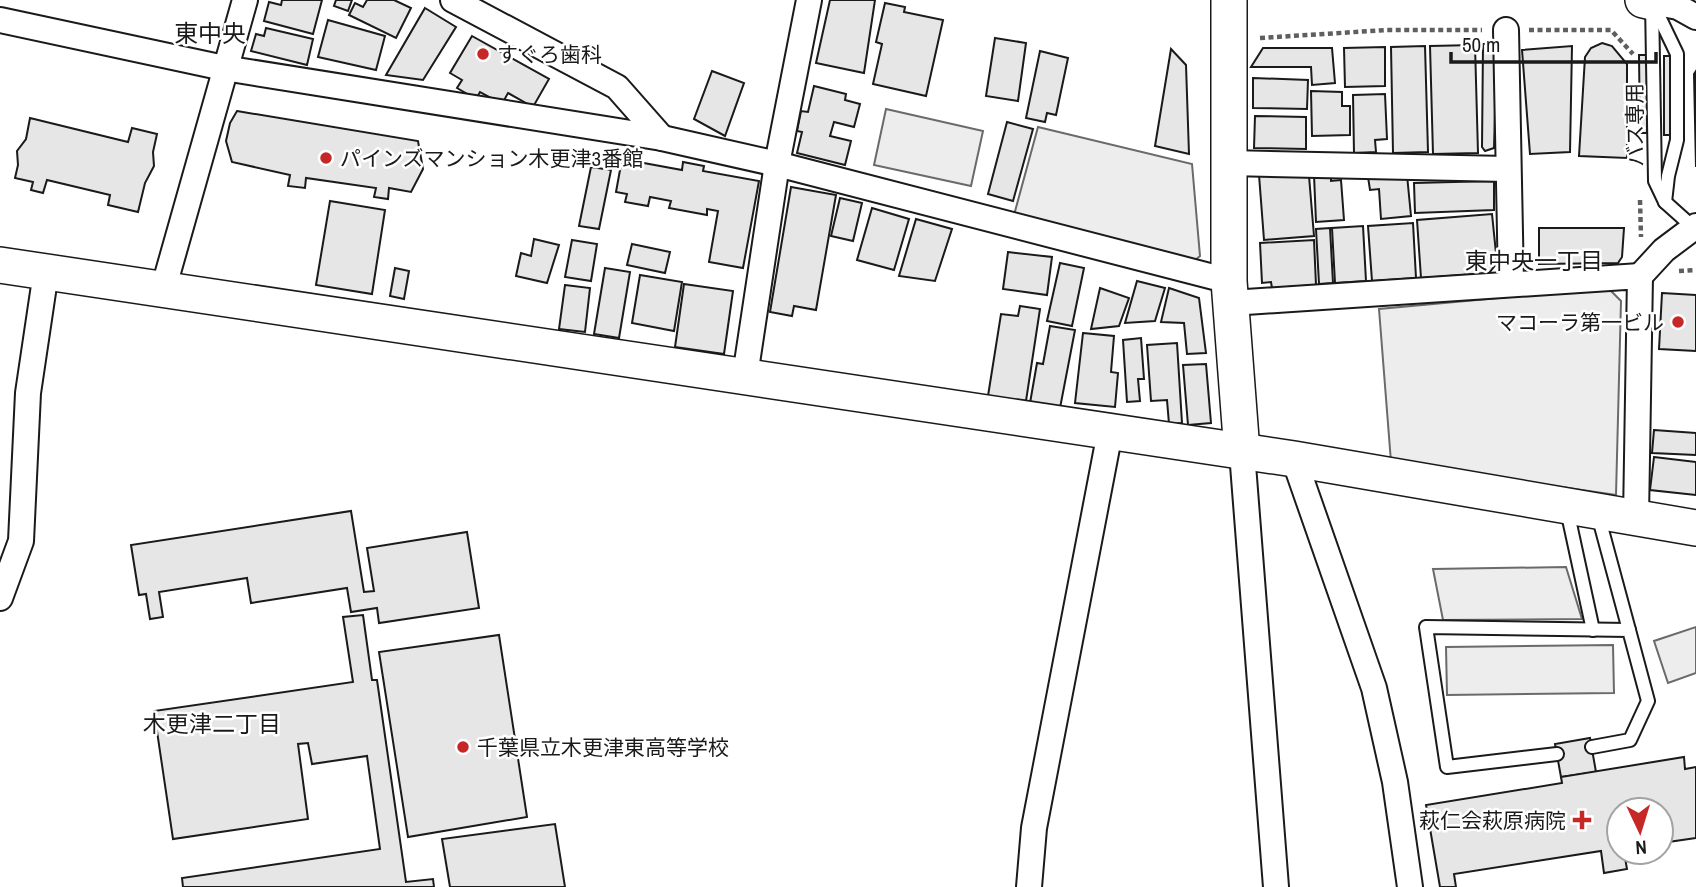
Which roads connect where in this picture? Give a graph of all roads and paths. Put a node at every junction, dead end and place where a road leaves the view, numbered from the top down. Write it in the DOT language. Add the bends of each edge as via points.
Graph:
graph roads {
  1 [pos="245,0"];
  2 [pos="453,0"];
  3 [pos="808,0"];
  4 [pos="1229,0"];
  5 [pos="1647,1"];
  6 [pos="1696,17"];
  7 [pos="0,20"];
  8 [pos="1696,29"];
  9 [pos="1506,30"];
  10 [pos="224,68"];
  11 [pos="662,138"];
  12 [pos="1229,163"];
  13 [pos="776,164"];
  14 [pos="1507,169"];
  15 [pos="1665,202"];
  16 [pos="1694,226"];
  17 [pos="0,265"];
  18 [pos="46,272"];
  19 [pos="1640,276"];
  20 [pos="1511,284"];
  21 [pos="163,290"];
  22 [pos="1230,292"];
  23 [pos="745,376"];
  24 [pos="1110,432"];
  25 [pos="1242,452"];
  26 [pos="1294,459"];
  27 [pos="1581,509"];
  28 [pos="1636,518"];
  29 [pos="1696,528"];
  30 [pos="10,540"];
  31 [pos="0,598"];
  32 [pos="1592,630"];
  33 [pos="1629,630"];
  34 [pos="1592,747"];
  35 [pos="1557,754"];
  36 [pos="1029,887"];
  37 [pos="1276,887"];
  38 [pos="1410,887"];
  1 -- 10 [label="street"];
  2 -- 11 [label="street" via="617,87"];
  3 -- 13 [label="street"];
  4 -- 12 [label="street"];
  5 -- 6 [label="street" via="1678,7"];
  5 -- 8 [label="lane"];
  5 -- 15 [label="lane, バス専用" via="1655,181"];
  5 -- 15 [label="lane, バス専用" via="1677,54 1677,140"];
  7 -- 10 [label="street"];
  9 -- 14 [label="street"];
  10 -- 11 [label="street"];
  10 -- 21 [label="street"];
  11 -- 13 [label="street"];
  12 -- 14 [label="street"];
  12 -- 22 [label="street"];
  13 -- 22 [label="street"];
  13 -- 23 [label="street"];
  14 -- 20 [label="street"];
  15 -- 16 [label="lane"];
  16 -- 19 [label="street"];
  17 -- 18 [label="street"];
  18 -- 21 [label="street"];
  18 -- 30 [label="street"];
  19 -- 20 [label="street"];
  19 -- 28 [label="street"];
  20 -- 22 [label="street"];
  21 -- 23 [label="street"];
  22 -- 25 [label="street"];
  23 -- 24 [label="street"];
  24 -- 25 [label="street"];
  24 -- 36 [label="street" via="1034,828"];
  25 -- 26 [label="street"];
  25 -- 37 [label="street"];
  26 -- 27 [label="street"];
  26 -- 38 [label="street" via="1374,688 1395,782"];
  27 -- 28 [label="street"];
  27 -- 32 [label="lane"];
  27 -- 33 [label="lane"];
  28 -- 29 [label="street"];
  30 -- 31 [label="street"];
  32 -- 33 [label="lane"];
  32 -- 35 [label="lane" via="1426,627 1447,767"];
  33 -- 34 [label="lane" via="1648,701 1630,740"];
}
